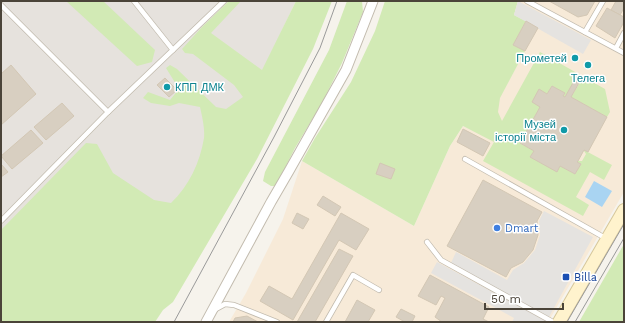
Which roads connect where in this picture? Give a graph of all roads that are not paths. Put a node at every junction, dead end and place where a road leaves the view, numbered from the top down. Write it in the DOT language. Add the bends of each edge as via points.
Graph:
graph roads {
  1 [pos="134,1"];
  2 [pos="224,1"];
  3 [pos="373,1"];
  4 [pos="527,1"];
  5 [pos="603,1"];
  6 [pos="1,5"];
  7 [pos="585,32"];
  8 [pos="624,33"];
  9 [pos="616,48"];
  10 [pos="173,50"];
  11 [pos="624,53"];
  12 [pos="108,112"];
  13 [pos="465,159"];
  14 [pos="624,210"];
  15 [pos="1,221"];
  16 [pos="607,239"];
  17 [pos="427,242"];
  18 [pos="379,290"];
  19 [pos="212,311"];
  20 [pos="206,322"];
  21 [pos="277,322"];
  22 [pos="326,322"];
  23 [pos="553,322"];
  24 [pos="559,322"];
  1 -- 10 [label="lane"];
  2 -- 10 [label="lane"];
  3 -- 19 [label="street" via="346,70"];
  4 -- 7 [label="lane"];
  5 -- 7 [label="lane"];
  6 -- 12 [label="lane"];
  7 -- 9 [label="lane"];
  8 -- 9 [label="lane"];
  9 -- 11 [label="lane"];
  10 -- 12 [label="lane"];
  12 -- 15 [label="lane"];
  13 -- 16 [label="lane"];
  14 -- 16 [label="main road"];
  16 -- 24 [label="main road"];
  17 -- 23 [label="lane" via="441,260"];
  18 -- 22 [label="lane" via="353,275"];
  19 -- 20 [label="street"];
  19 -- 21 [label="lane" via="225,304 234,305"];
}
